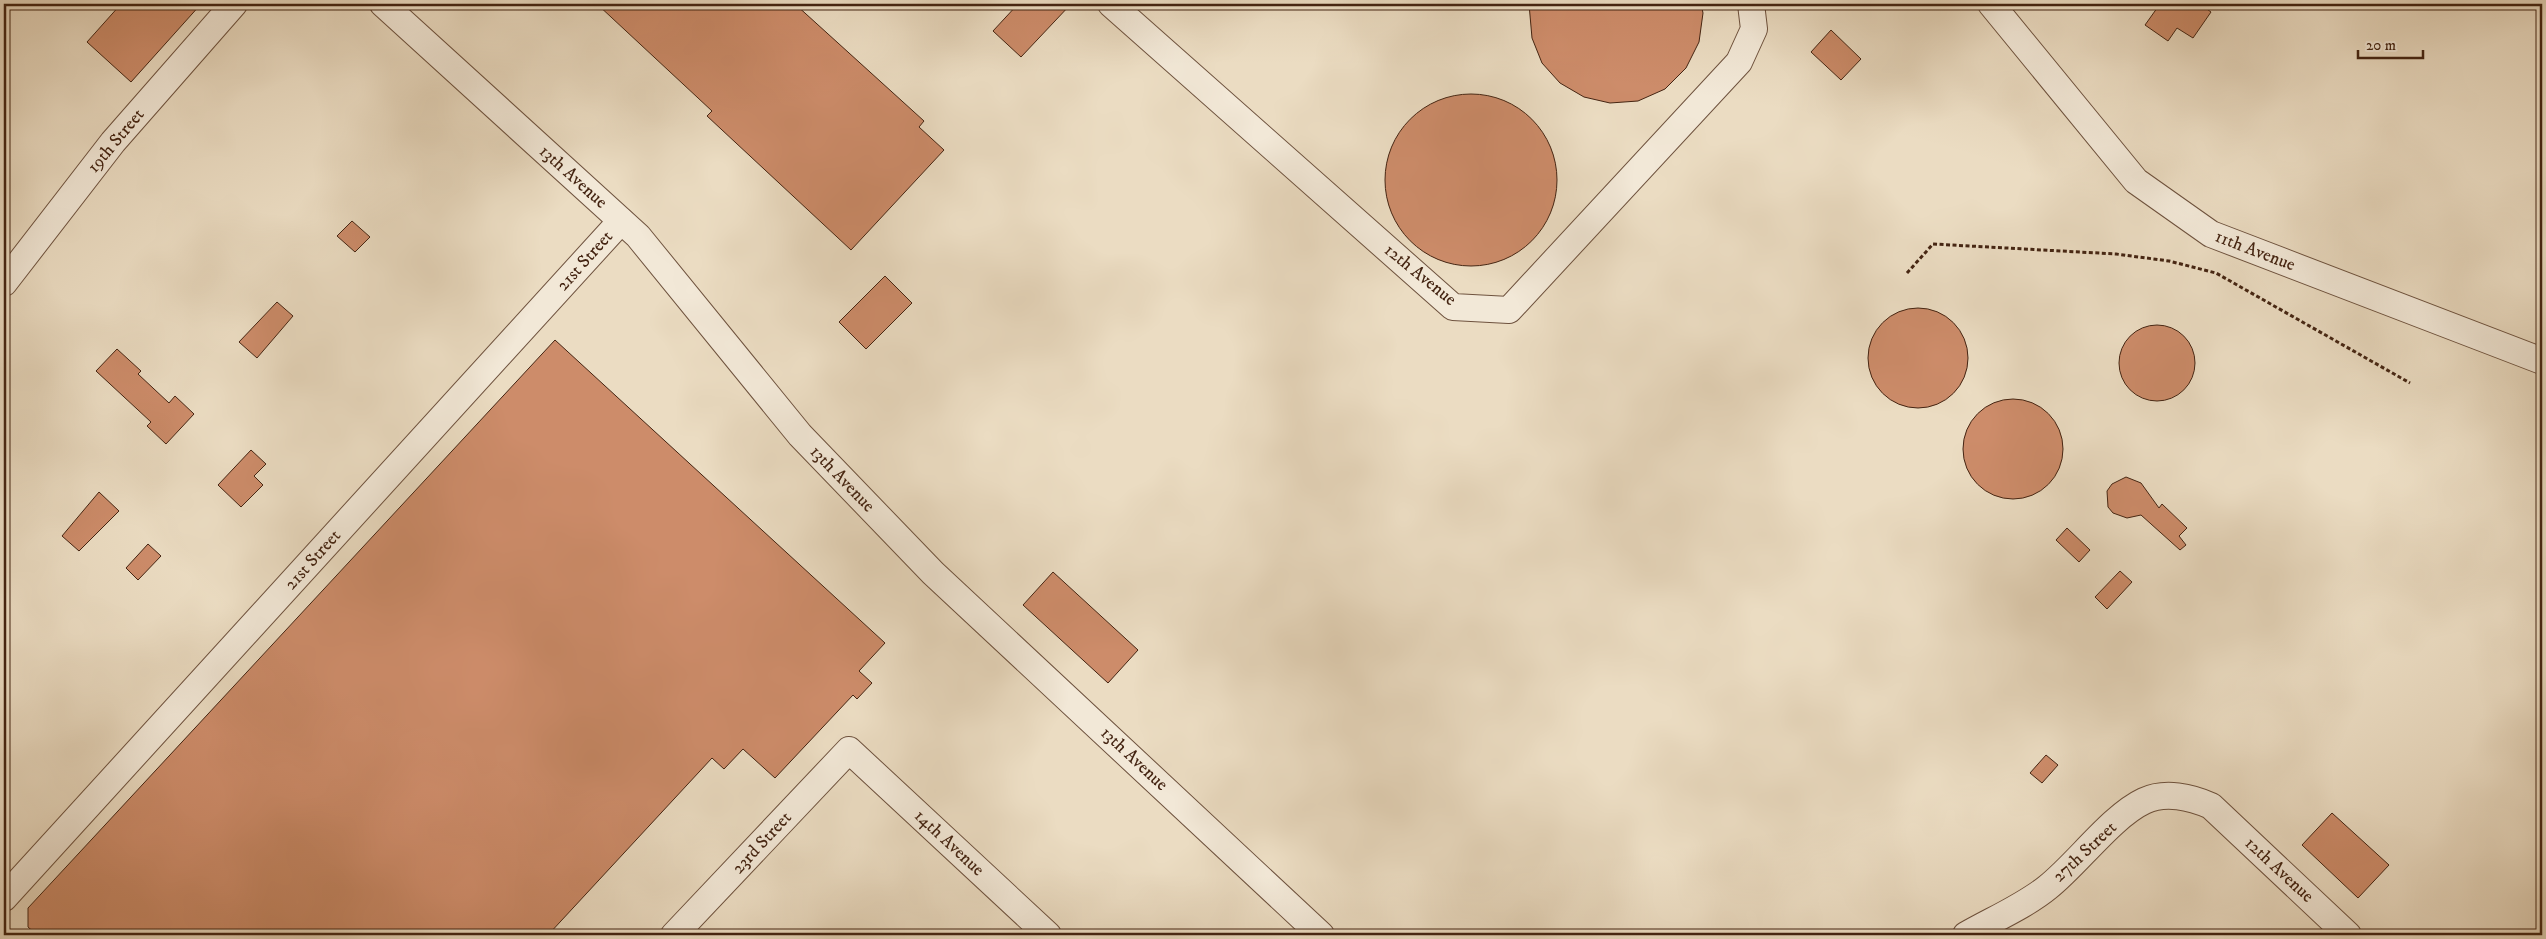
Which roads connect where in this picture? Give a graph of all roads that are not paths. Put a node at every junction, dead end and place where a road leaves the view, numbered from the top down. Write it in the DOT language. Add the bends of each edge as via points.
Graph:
graph roads {
  1 [pos="234,4"];
  2 [pos="383,4"];
  3 [pos="1112,4"];
  4 [pos="1751,4"];
  5 [pos="1991,4"];
  6 [pos="621,221"];
  7 [pos="4,283"];
  8 [pos="2542,361"];
  9 [pos="849,750"];
  10 [pos="2211,806"];
  11 [pos="4,898"];
  12 [pos="684,932"];
  13 [pos="1048,935"];
  14 [pos="1321,935"];
  15 [pos="1966,935"];
  16 [pos="2348,935"];
  1 -- 7 [label="lane, 19th Street" via="113,142"];
  2 -- 6 [label="lane, 13th Avenue"];
  3 -- 4 [label="lane, 12th Avenue" via="1454,307 1509,310 1739,62 1754,29"];
  5 -- 8 [label="lane, 11th Avenue" via="2136,181 2211,234"];
  6 -- 11 [label="lane, 21st Street"];
  6 -- 14 [label="lane, 13th Avenue" via="638,236 800,435 933,573"];
  9 -- 12 [label="lane, 23rd Street"];
  9 -- 13 [label="lane, 14th Avenue"];
  10 -- 15 [label="lane, 27th Street" via="2192,798 2162,797 2145,801 2126,813 2047,888"];
  10 -- 16 [label="lane, 12th Avenue"];
}
